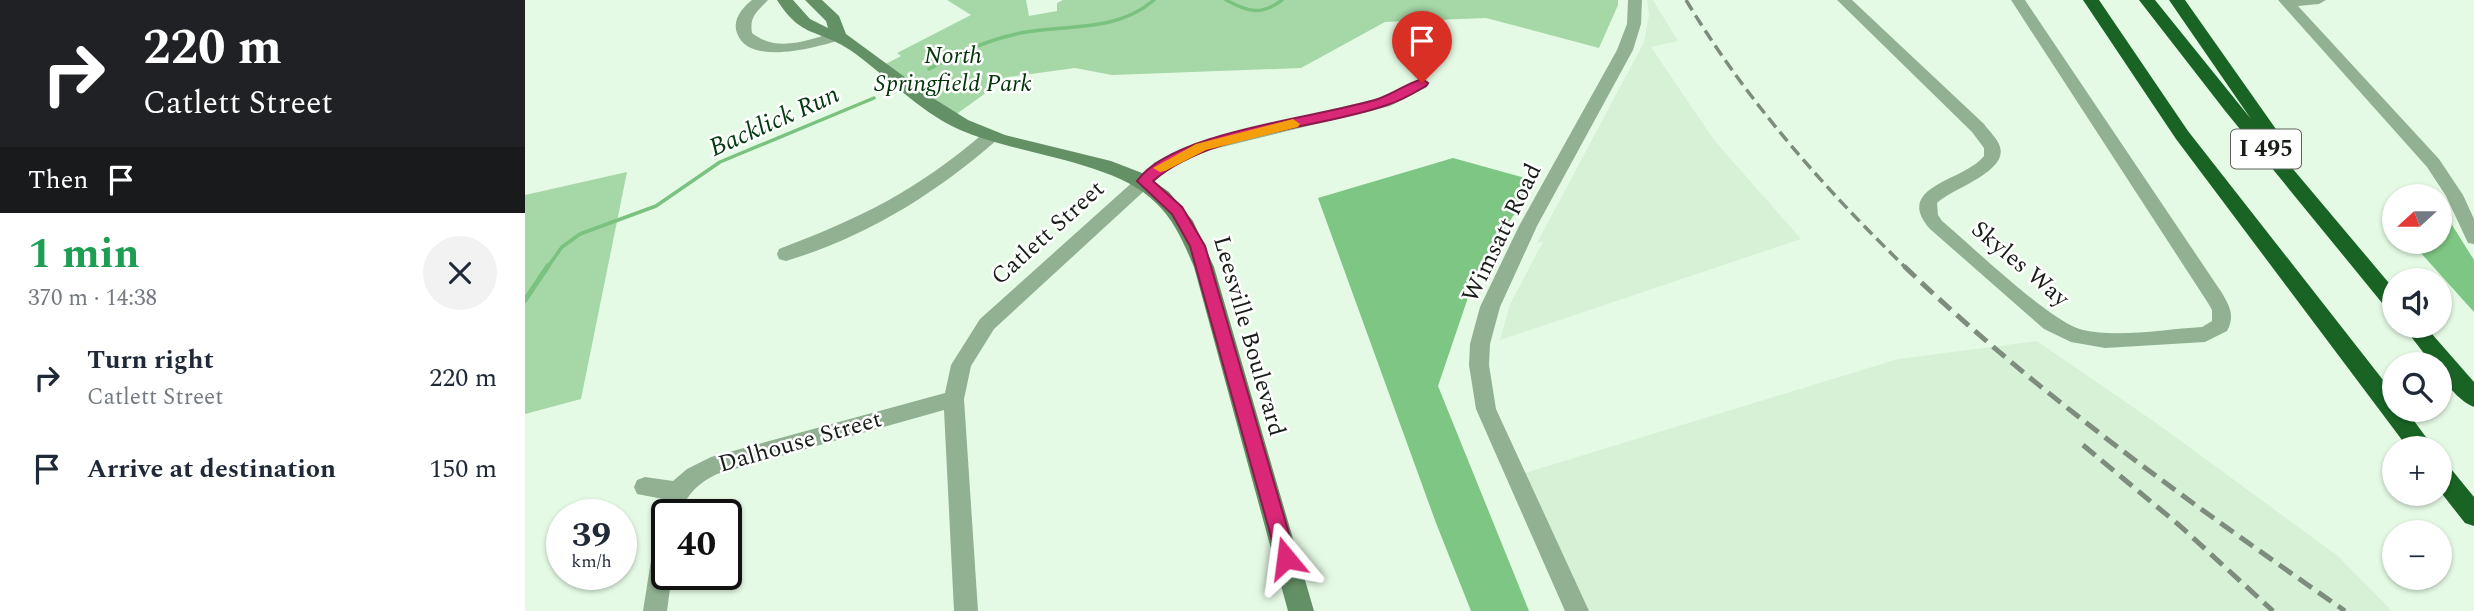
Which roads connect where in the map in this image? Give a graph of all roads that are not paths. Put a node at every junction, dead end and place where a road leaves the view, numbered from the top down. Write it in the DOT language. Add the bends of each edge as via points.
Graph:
graph roads {
  1 [pos="761,0"];
  2 [pos="785,0"];
  3 [pos="813,0"];
  4 [pos="1635,0"];
  5 [pos="1844,0"];
  6 [pos="2018,0"];
  7 [pos="2075,0"];
  8 [pos="2091,0"];
  9 [pos="2147,0"];
  10 [pos="2177,0"];
  11 [pos="2319,0"];
  12 [pos="2286,1"];
  13 [pos="839,36"];
  14 [pos="1422,83"];
  15 [pos="2182,135"];
  16 [pos="991,136"];
  17 [pos="1144,181"];
  18 [pos="2474,237"];
  19 [pos="786,254"];
  20 [pos="2382,287"];
  21 [pos="2382,288"];
  22 [pos="2423,338"];
  23 [pos="2474,398"];
  24 [pos="954,399"];
  25 [pos="2413,436"];
  26 [pos="645,487"];
  27 [pos="2452,487"];
  28 [pos="677,491"];
  29 [pos="674,499"];
  30 [pos="2474,515"];
  31 [pos="658,590"];
  32 [pos="655,611"];
  33 [pos="967,611"];
  34 [pos="1301,611"];
  35 [pos="1577,611"];
  1 -- 13 [label="street" via="742,27 757,43 794,47"];
  2 -- 13 [label="street, Leesville Boulevard" via="810,27"];
  3 -- 13 [label="street, Leesville Boulevard" via="832,19"];
  4 -- 35 [label="street, Wimsatt Road" via="1634,24 1625,50 1528,226 1490,307 1480,344 1486,409"];
  5 -- 6 [label="street, Skyles Way" via="1978,128 1992,147 1993,156 1984,167 1928,201 1935,225 2066,334 2105,340 2189,336 2213,330 2223,320 2215,298"];
  7 -- 15 [label="highway"];
  8 -- 15 [label="highway, I 495"];
  9 -- 21 [label="highway, I 495"];
  10 -- 20 [label="highway"];
  11 -- 12 [label="street"];
  12 -- 18 [label="street" via="2433,163"];
  13 -- 16 [label="street, Leesville Boulevard" via="937,109"];
  14 -- 17 [label="street, Catlett Street" via="1384,102 1201,147 1161,166"];
  15 -- 25 [label="highway, I 495"];
  16 -- 17 [label="street, Leesville Boulevard"];
  16 -- 19 [label="street" via="904,202"];
  17 -- 24 [label="street, Catlett Street" via="987,324 961,365"];
  17 -- 34 [label="street, Leesville Boulevard" via="1177,211 1197,246"];
  22 -- 23 [label="highway"];
  24 -- 28 [label="street, Dalhouse Street" via="711,466"];
  24 -- 33 [label="street, Catlett Street"];
  26 -- 28 [label="street"];
  27 -- 30 [label="highway"];
  28 -- 29 [label="street"];
  31 -- 32 [label="street"];
}
